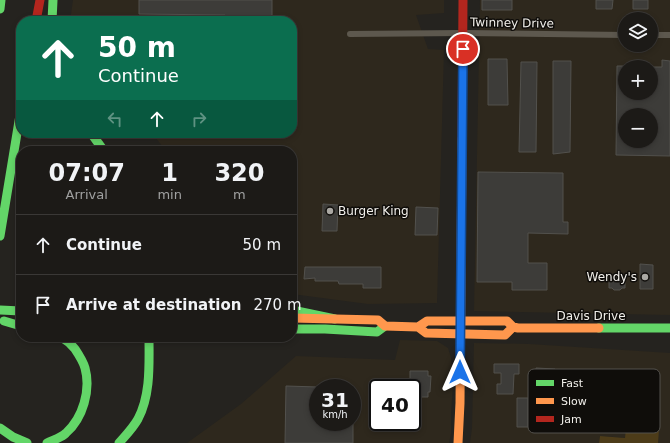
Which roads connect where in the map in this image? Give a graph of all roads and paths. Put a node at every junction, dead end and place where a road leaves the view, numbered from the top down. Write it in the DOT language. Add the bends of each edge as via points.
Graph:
graph roads {
  1 [pos="1,0"];
  2 [pos="40,0"];
  3 [pos="53,0"];
  4 [pos="463,0"];
  5 [pos="0,9"];
  6 [pos="37,16"];
  7 [pos="52,16"];
  8 [pos="463,33"];
  9 [pos="350,34"];
  10 [pos="618,35"];
  11 [pos="658,35"];
  12 [pos="670,36"];
  13 [pos="16,138"];
  14 [pos="0,236"];
  15 [pos="0,310"];
  16 [pos="16,311"];
  17 [pos="297,311"];
  18 [pos="297,318"];
  19 [pos="335,319"];
  20 [pos="461,320"];
  21 [pos="2,321"];
  22 [pos="16,322"];
  23 [pos="16,325"];
  24 [pos="385,326"];
  25 [pos="418,327"];
  26 [pos="513,327"];
  27 [pos="670,328"];
  28 [pos="297,329"];
  29 [pos="461,334"];
  30 [pos="68,342"];
  31 [pos="150,342"];
  32 [pos="0,428"];
  33 [pos="27,443"];
  34 [pos="47,443"];
  35 [pos="119,443"];
  36 [pos="458,443"];
  1 -- 5 [label="main road"];
  2 -- 6 [label="main road"];
  3 -- 7 [label="main road"];
  4 -- 8 [label="main road"];
  8 -- 9 [label="street, Twinney Drive"];
  8 -- 10 [label="street, Twinney Drive"];
  8 -- 20 [label="main road"];
  11 -- 12 [label="street"];
  13 -- 14 [label="main road"];
  15 -- 16 [label="main road"];
  17 -- 19 [label="main road"];
  18 -- 19 [label="main road, Davis Drive"];
  19 -- 24 [label="main road, Davis Drive" via="378,320"];
  20 -- 25 [label="main road, Davis Drive" via="427,321"];
  20 -- 26 [label="main road, Davis Drive" via="507,321"];
  20 -- 29 [label="main road"];
  21 -- 22 [label="main road"];
  21 -- 23 [label="main road"];
  24 -- 25 [label="main road, Davis Drive"];
  24 -- 28 [label="main road, Davis Drive" via="377,332"];
  25 -- 29 [label="main road, Davis Drive" via="426,333"];
  26 -- 27 [label="main road, Davis Drive"];
  26 -- 29 [label="main road, Davis Drive" via="505,335"];
  29 -- 36 [label="main road"];
  30 -- 34 [label="main road" via="78,353 86,370 86,392 81,412 75,420 64,434"];
  31 -- 35 [label="main road" via="146,398 132,429"];
  32 -- 33 [label="main road" via="9,436"];
}
